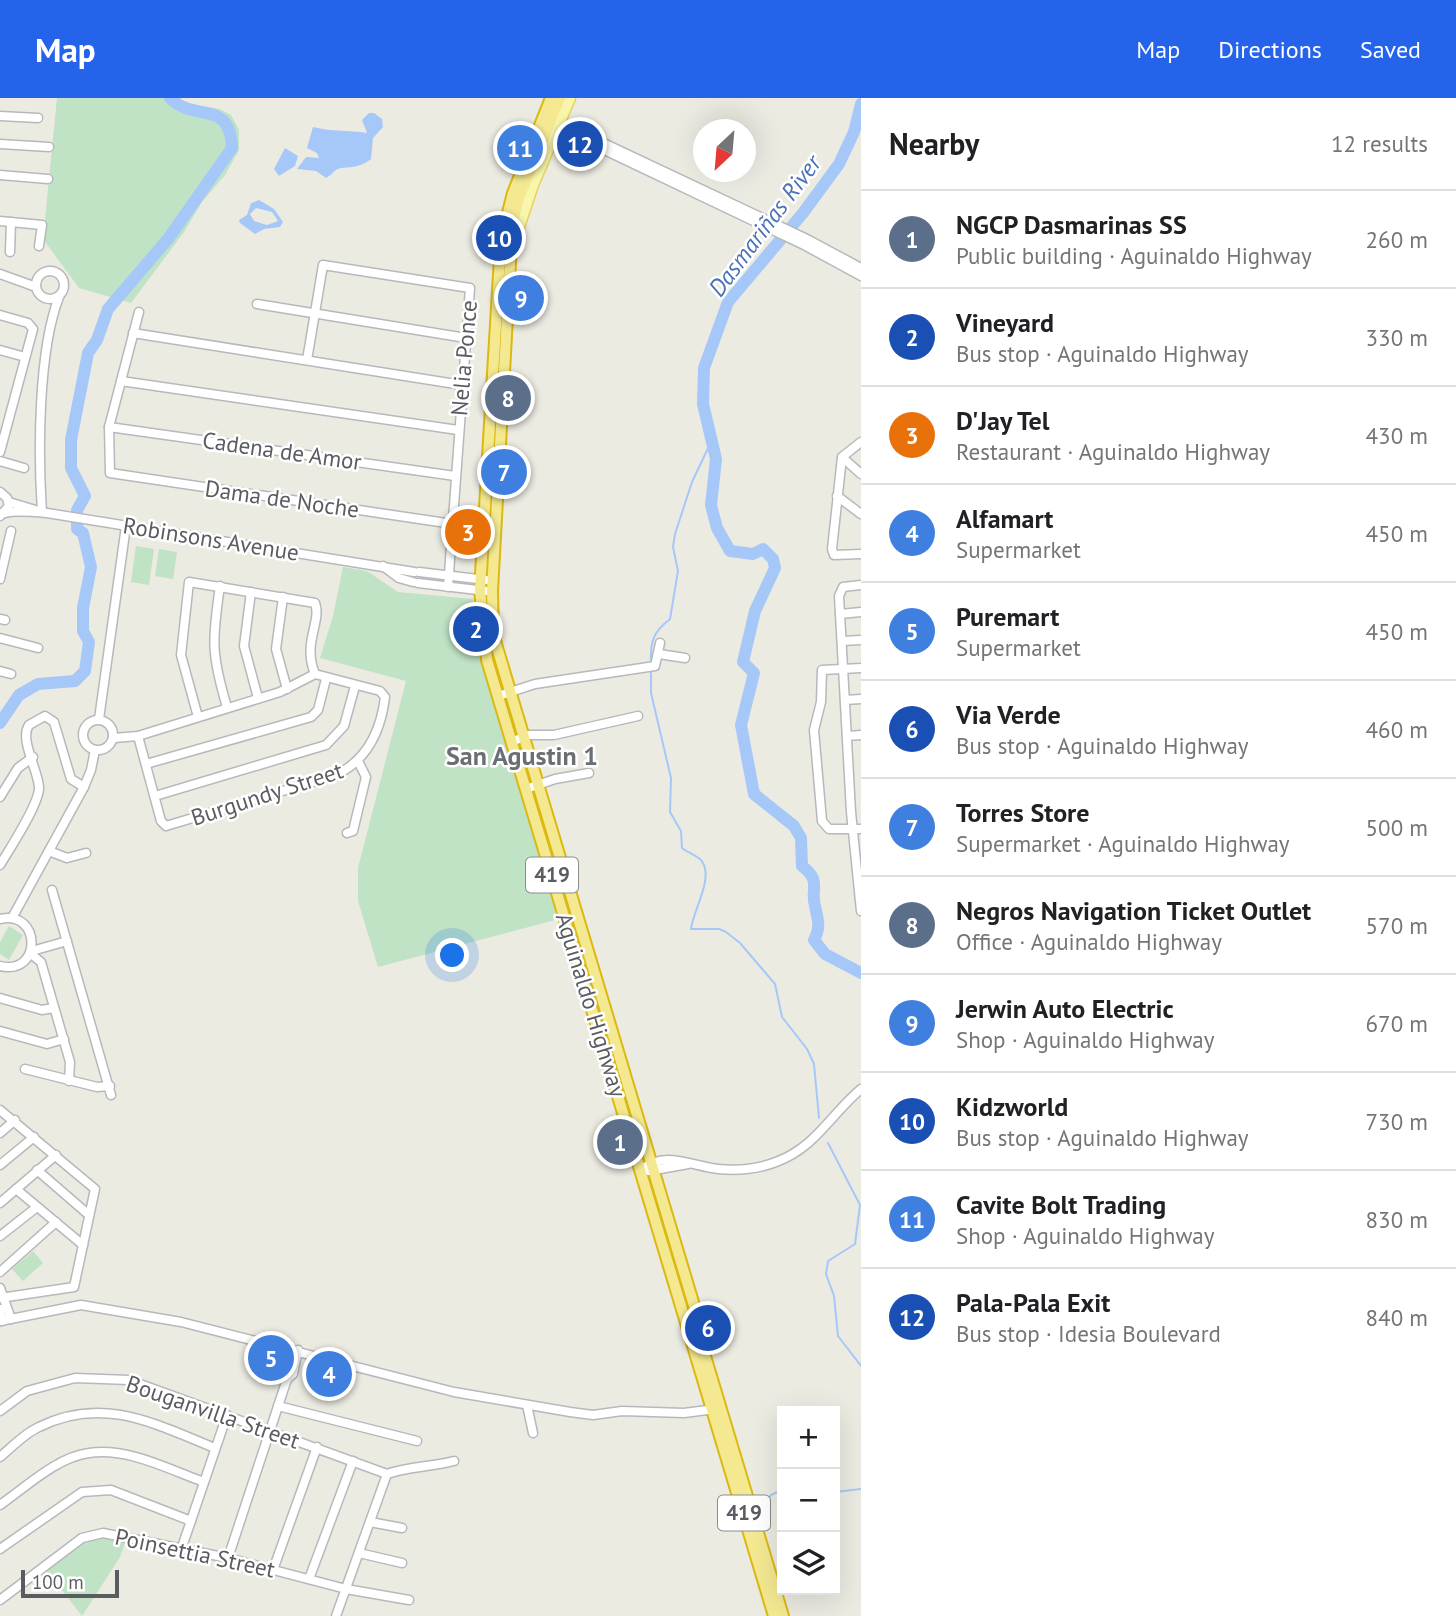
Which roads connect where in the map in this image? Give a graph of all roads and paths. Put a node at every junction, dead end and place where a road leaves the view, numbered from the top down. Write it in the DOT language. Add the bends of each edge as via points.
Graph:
graph roads {
  1 [pos="551,98"];
  2 [pos="561,98"];
  3 [pos="570,98"];
  4 [pos="0,116"];
  5 [pos="38,118"];
  6 [pos="558,124"];
  7 [pos="0,144"];
  8 [pos="48,147"];
  9 [pos="0,175"];
  10 [pos="48,179"];
  11 [pos="0,221"];
  12 [pos="11,222"];
  13 [pos="510,239"];
  14 [pos="805,242"];
  15 [pos="39,246"];
  16 [pos="10,252"];
  17 [pos="861,268"];
  18 [pos="0,274"];
  19 [pos="861,276"];
  20 [pos="37,283"];
  21 [pos="59,297"];
  22 [pos="44,298"];
  23 [pos="257,304"];
  24 [pos="139,312"];
  25 [pos="315,313"];
  26 [pos="0,314"];
  27 [pos="51,327"];
  28 [pos="133,333"];
  29 [pos="467,338"];
  30 [pos="0,350"];
  31 [pos="25,357"];
  32 [pos="307,360"];
  33 [pos="121,381"];
  34 [pos="463,384"];
  35 [pos="109,427"];
  36 [pos="458,430"];
  37 [pos="861,442"];
  38 [pos="0,452"];
  39 [pos="842,457"];
  40 [pos="0,461"];
  41 [pos="24,468"];
  42 [pos="861,474"];
  43 [pos="455,476"];
  44 [pos="0,492"];
  45 [pos="837,496"];
  46 [pos="9,502"];
  47 [pos="44,512"];
  48 [pos="3,514"];
  49 [pos="861,514"];
  50 [pos="453,524"];
  51 [pos="126,526"];
  52 [pos="11,531"];
  53 [pos="861,554"];
  54 [pos="380,564"];
  55 [pos="449,576"];
  56 [pos="0,579"];
  57 [pos="480,585"];
  58 [pos="861,585"];
  59 [pos="220,586"];
  60 [pos="492,586"];
  61 [pos="448,587"];
  62 [pos="251,592"];
  63 [pos="283,597"];
  64 [pos="861,612"];
  65 [pos="840,614"];
  66 [pos="0,638"];
  67 [pos="861,640"];
  68 [pos="842,641"];
  69 [pos="660,643"];
  70 [pos="38,648"];
  71 [pos="659,654"];
  72 [pos="685,658"];
  73 [pos="861,668"];
  74 [pos="843,669"];
  75 [pos="0,671"];
  76 [pos="11,674"];
  77 [pos="315,674"];
  78 [pos="326,679"];
  79 [pos="355,686"];
  80 [pos="287,689"];
  81 [pos="503,694"];
  82 [pos="258,698"];
  83 [pos="861,699"];
  84 [pos="845,700"];
  85 [pos="227,707"];
  86 [pos="638,716"];
  87 [pos="198,717"];
  88 [pos="99,719"];
  89 [pos="114,735"];
  90 [pos="861,735"];
  91 [pos="138,736"];
  92 [pos="847,736"];
  93 [pos="517,740"];
  94 [pos="95,750"];
  95 [pos="33,757"];
  96 [pos="358,761"];
  97 [pos="146,764"];
  98 [pos="589,773"];
  99 [pos="861,773"];
  100 [pos="849,774"];
  101 [pos="83,786"];
  102 [pos="531,787"];
  103 [pos="155,796"];
  104 [pos="0,797"];
  105 [pos="861,811"];
  106 [pos="851,812"];
  107 [pos="857,829"];
  108 [pos="347,833"];
  109 [pos="49,851"];
  110 [pos="86,853"];
  111 [pos="0,865"];
  112 [pos="52,890"];
  113 [pos="861,911"];
  114 [pos="12,918"];
  115 [pos="0,919"];
  116 [pos="67,941"];
  117 [pos="31,952"];
  118 [pos="0,966"];
  119 [pos="0,998"];
  120 [pos="54,1008"];
  121 [pos="0,1031"];
  122 [pos="64,1039"];
  123 [pos="25,1069"];
  124 [pos="69,1081"];
  125 [pos="861,1090"];
  126 [pos="0,1110"];
  127 [pos="15,1121"];
  128 [pos="0,1133"];
  129 [pos="34,1137"];
  130 [pos="56,1155"];
  131 [pos="0,1165"];
  132 [pos="648,1168"];
  133 [pos="37,1170"];
  134 [pos="16,1189"];
  135 [pos="0,1203"];
  136 [pos="37,1207"];
  137 [pos="89,1215"];
  138 [pos="56,1222"];
  139 [pos="0,1236"];
  140 [pos="83,1245"];
  141 [pos="0,1272"];
  142 [pos="1,1294"];
  143 [pos="0,1308"];
  144 [pos="11,1319"];
  145 [pos="1,1321"];
  146 [pos="293,1349"];
  147 [pos="527,1405"];
  148 [pos="278,1406"];
  149 [pos="718,1408"];
  150 [pos="0,1411"];
  151 [pos="227,1415"];
  152 [pos="270,1430"];
  153 [pos="533,1433"];
  154 [pos="416,1441"];
  155 [pos="317,1447"];
  156 [pos="215,1448"];
  157 [pos="0,1457"];
  158 [pos="353,1461"];
  159 [pos="454,1461"];
  160 [pos="387,1474"];
  161 [pos="204,1482"];
  162 [pos="0,1505"];
  163 [pos="191,1521"];
  164 [pos="370,1522"];
  165 [pos="402,1528"];
  166 [pos="0,1549"];
  167 [pos="181,1550"];
  168 [pos="359,1553"];
  169 [pos="228,1558"];
  170 [pos="402,1563"];
  171 [pos="273,1570"];
  172 [pos="309,1579"];
  173 [pos="770,1587"];
  174 [pos="346,1589"];
  175 [pos="0,1600"];
  176 [pos="409,1600"];
  177 [pos="336,1616"];
  178 [pos="775,1616"];
  179 [pos="783,1616"];
  1 -- 57 [label="highway, Aguinaldo Highway / 419" via="513,193 500,241"];
  2 -- 13 [label="highway, Aguinaldo Highway / 419" via="519,198"];
  3 -- 6 [label="main road, Aguinaldo Highway / 419"];
  4 -- 5 [label="street"];
  6 -- 13 [label="main road, Aguinaldo Highway / 419" via="519,227"];
  6 -- 14 [label="street"];
  7 -- 8 [label="street"];
  9 -- 10 [label="street"];
  11 -- 12 [label="street"];
  12 -- 15 [label="street" via="42,225"];
  12 -- 16 [label="street"];
  13 -- 60 [label="highway, Aguinaldo Highway / 419"];
  14 -- 17 [label="street"];
  14 -- 19 [label="street"];
  18 -- 20 [label="street"];
  20 -- 21 [label="street" via="44,272 58,273 65,285"];
  20 -- 22 [label="street"];
  21 -- 22 [label="street"];
  21 -- 27 [label="street"];
  22 -- 27 [label="street"];
  23 -- 25 [label="street"];
  24 -- 28 [label="street"];
  25 -- 29 [label="street"];
  25 -- 29 [label="street, Nelia Ponce" via="323,265 470,288"];
  25 -- 32 [label="street"];
  26 -- 31 [label="street" via="32,325"];
  27 -- 47 [label="street" via="40,436"];
  28 -- 32 [label="street"];
  28 -- 33 [label="street"];
  29 -- 34 [label="street, Nelia Ponce"];
  30 -- 31 [label="street"];
  31 -- 38 [label="street"];
  32 -- 34 [label="street"];
  33 -- 35 [label="street"];
  33 -- 36 [label="street"];
  34 -- 36 [label="street, Nelia Ponce"];
  35 -- 43 [label="street, Cadena de Amor"];
  35 -- 50 [label="street, Dama de Noche" via="110,473"];
  36 -- 43 [label="street, Nelia Ponce"];
  37 -- 39 [label="street"];
  39 -- 42 [label="street"];
  39 -- 45 [label="street"];
  40 -- 41 [label="street"];
  43 -- 50 [label="street, Nelia Ponce"];
  44 -- 46 [label="street"];
  45 -- 49 [label="street"];
  45 -- 53 [label="street" via="834,555"];
  46 -- 47 [label="street, Robinsons Avenue"];
  46 -- 48 [label="street"];
  47 -- 48 [label="street, Robinsons Avenue"];
  47 -- 51 [label="street, Robinsons Avenue"];
  50 -- 55 [label="street, Nelia Ponce"];
  51 -- 54 [label="street, Robinsons Avenue"];
  51 -- 88 [label="street"];
  52 -- 56 [label="street"];
  54 -- 55 [label="street, Robinsons Avenue"];
  54 -- 61 [label="street, Robinsons Avenue" via="399,578"];
  55 -- 57 [label="street, Robinsons Avenue"];
  55 -- 61 [label="street, Nelia Ponce"];
  57 -- 60 [label="street, Robinsons Avenue"];
  57 -- 61 [label="street, Robinsons Avenue"];
  57 -- 81 [label="highway, Aguinaldo Highway / 419" via="484,643"];
  58 -- 65 [label="street" via="841,589"];
  59 -- 62 [label="street"];
  59 -- 85 [label="street" via="213,653"];
  59 -- 87 [label="street" via="189,582 181,655"];
  60 -- 81 [label="highway, Aguinaldo Highway / 419" via="493,635"];
  62 -- 63 [label="street"];
  62 -- 82 [label="street" via="244,646"];
  63 -- 77 [label="street" via="310,600 316,606 308,645"];
  63 -- 80 [label="street" via="275,649"];
  64 -- 65 [label="street"];
  65 -- 68 [label="street"];
  66 -- 70 [label="street"];
  67 -- 68 [label="street"];
  68 -- 74 [label="street"];
  69 -- 71 [label="street"];
  71 -- 72 [label="street"];
  71 -- 81 [label="street" via="651,666 535,684"];
  73 -- 74 [label="street"];
  74 -- 84 [label="street"];
  74 -- 107 [label="street" via="822,670 815,750 822,821 829,829"];
  75 -- 76 [label="street"];
  77 -- 78 [label="street, Burgundy Street"];
  77 -- 80 [label="street"];
  78 -- 79 [label="street, Burgundy Street"];
  78 -- 97 [label="street" via="318,710 311,717"];
  79 -- 96 [label="street, Burgundy Street" via="380,691 385,697 377,732"];
  79 -- 103 [label="street" via="344,726 326,745"];
  80 -- 82 [label="street"];
  81 -- 93 [label="highway, Aguinaldo Highway / 419"];
  82 -- 85 [label="street"];
  83 -- 84 [label="street"];
  84 -- 92 [label="street"];
  85 -- 87 [label="street"];
  86 -- 93 [label="street"];
  87 -- 91 [label="street"];
  88 -- 89 [label="street" via="109,723"];
  88 -- 94 [label="street" via="83,730 86,745"];
  89 -- 91 [label="street"];
  89 -- 94 [label="street" via="109,746"];
  90 -- 92 [label="street"];
  91 -- 97 [label="street, Burgundy Street"];
  92 -- 100 [label="street"];
  93 -- 102 [label="highway, Aguinaldo Highway / 419"];
  94 -- 101 [label="street"];
  95 -- 101 [label="street" via="26,729 44,716 50,717 57,726 71,779"];
  95 -- 104 [label="street" via="18,768"];
  95 -- 111 [label="street" via="38,794"];
  96 -- 103 [label="street, Burgundy Street" via="336,775 172,825 162,824"];
  96 -- 108 [label="street" via="366,777 353,831"];
  97 -- 103 [label="street, Burgundy Street"];
  98 -- 102 [label="street"];
  99 -- 100 [label="street"];
  100 -- 106 [label="street"];
  101 -- 109 [label="street"];
  102 -- 132 [label="highway, Aguinaldo Highway / 419"];
  105 -- 106 [label="street"];
  106 -- 107 [label="street"];
  107 -- 113 [label="street"];
  109 -- 110 [label="street" via="67,858"];
  109 -- 114 [label="street"];
  112 -- 116 [label="street"];
  114 -- 115 [label="street"];
  114 -- 117 [label="street" via="31,933"];
  116 -- 117 [label="street"];
  116 -- 124 [label="street" via="111,1090"];
  117 -- 118 [label="street" via="18,966"];
  117 -- 120 [label="street" via="41,962"];
  119 -- 120 [label="street" via="42,1010"];
  120 -- 122 [label="street"];
  121 -- 122 [label="street" via="47,1044"];
  122 -- 124 [label="street" via="71,1065"];
  123 -- 124 [label="street"];
  125 -- 132 [label="street" via="819,1136 775,1163 732,1170 677,1160"];
  126 -- 127 [label="street"];
  127 -- 128 [label="street"];
  127 -- 129 [label="street"];
  129 -- 130 [label="street"];
  129 -- 131 [label="street"];
  130 -- 133 [label="street"];
  130 -- 137 [label="street" via="95,1189"];
  132 -- 149 [label="highway, Aguinaldo Highway / 419"];
  133 -- 134 [label="street"];
  133 -- 137 [label="street"];
  134 -- 135 [label="street"];
  134 -- 136 [label="street"];
  136 -- 138 [label="street"];
  136 -- 139 [label="street"];
  137 -- 140 [label="street"];
  138 -- 140 [label="street"];
  138 -- 141 [label="street"];
  140 -- 142 [label="street" via="74,1287"];
  142 -- 143 [label="street"];
  142 -- 144 [label="street"];
  143 -- 145 [label="street"];
  144 -- 145 [label="street"];
  144 -- 146 [label="street" via="81,1306 181,1322"];
  146 -- 147 [label="street" via="453,1392"];
  146 -- 148 [label="street"];
  147 -- 149 [label="street" via="593,1415"];
  147 -- 153 [label="street"];
  148 -- 152 [label="street"];
  148 -- 154 [label="street"];
  149 -- 173 [label="highway, Aguinaldo Highway / 419"];
  150 -- 151 [label="street, Bouganvilla Street" via="27,1391 75,1378 129,1380"];
  151 -- 152 [label="street, Bouganvilla Street"];
  151 -- 156 [label="street"];
  152 -- 155 [label="street, Bouganvilla Street"];
  152 -- 169 [label="street"];
  155 -- 158 [label="street, Bouganvilla Street"];
  155 -- 171 [label="street"];
  156 -- 157 [label="street" via="143,1420 96,1410 38,1427"];
  156 -- 161 [label="street"];
  158 -- 160 [label="street, Bouganvilla Street"];
  158 -- 172 [label="street"];
  159 -- 160 [label="street"];
  160 -- 164 [label="street"];
  161 -- 162 [label="street" via="122,1453 88,1453 58,1465"];
  161 -- 163 [label="street"];
  163 -- 166 [label="street" via="111,1490 82,1492"];
  163 -- 167 [label="street"];
  164 -- 165 [label="street"];
  164 -- 168 [label="street"];
  167 -- 169 [label="street, Poinsettia Street"];
  167 -- 175 [label="street, Poinsettia Street" via="103,1533 82,1538"];
  168 -- 170 [label="street"];
  168 -- 174 [label="street"];
  169 -- 171 [label="street, Poinsettia Street"];
  171 -- 172 [label="street, Poinsettia Street"];
  172 -- 174 [label="street, Poinsettia Street"];
  173 -- 178 [label="highway, Aguinaldo Highway / 419"];
  173 -- 179 [label="highway, Aguinaldo Highway / 419"];
  174 -- 176 [label="street, Poinsettia Street"];
  174 -- 177 [label="street"];
}
